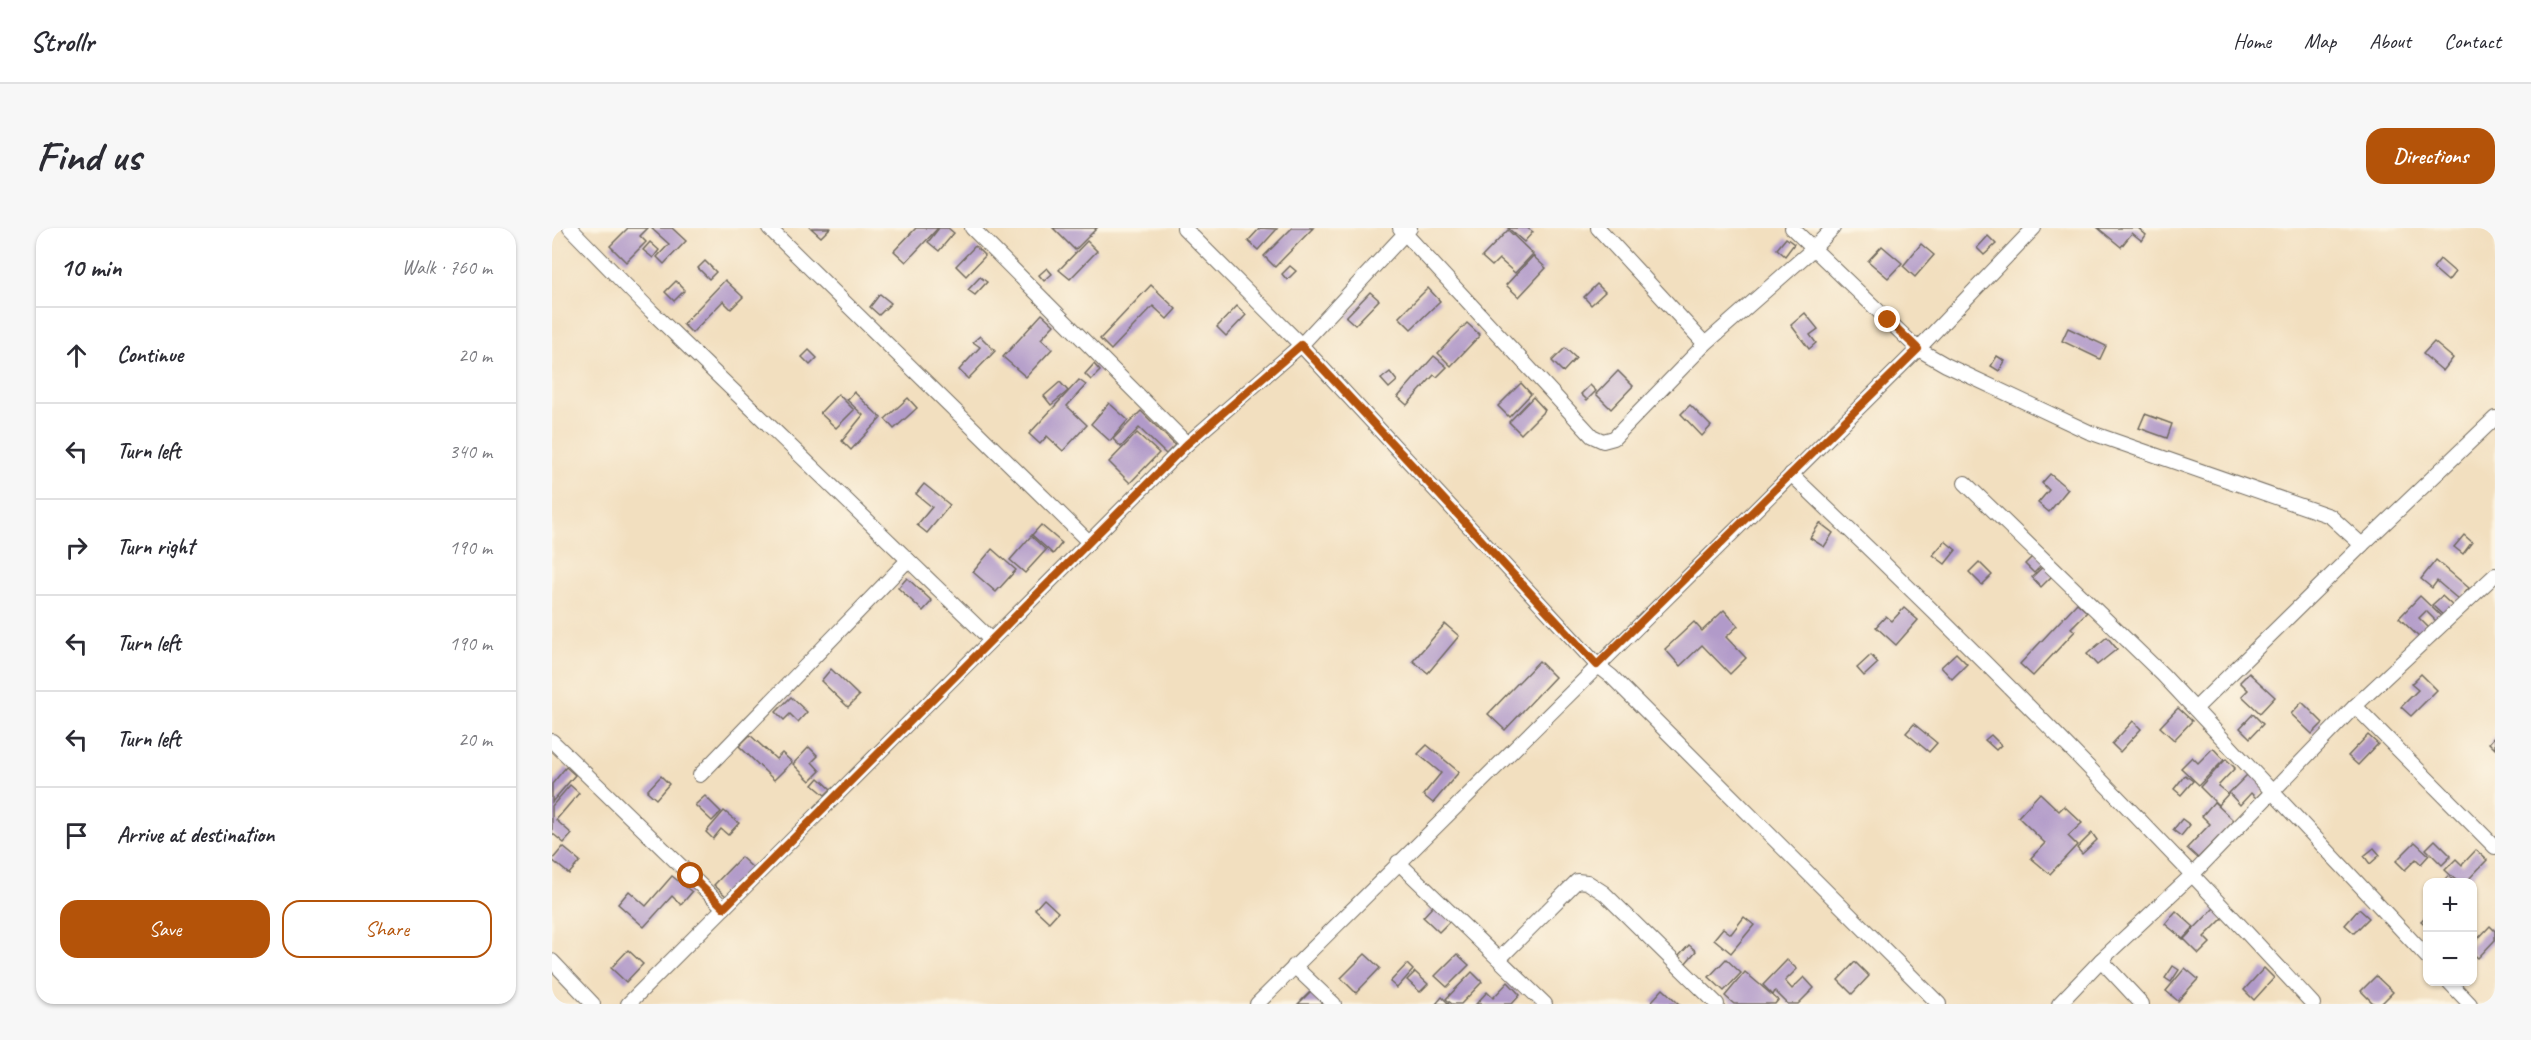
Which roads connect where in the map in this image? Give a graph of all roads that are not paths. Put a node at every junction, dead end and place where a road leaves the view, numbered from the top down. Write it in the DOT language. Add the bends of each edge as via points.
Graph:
graph roads {
  1 [pos="570,228"];
  2 [pos="769,228"];
  3 [pos="972,228"];
  4 [pos="1184,228"];
  5 [pos="1598,228"];
  6 [pos="1792,228"];
  7 [pos="1833,228"];
  8 [pos="2034,228"];
  9 [pos="1405,230"];
  10 [pos="1813,249"];
  11 [pos="1705,344"];
  12 [pos="1301,345"];
  13 [pos="1918,349"];
  14 [pos="2495,418"];
  15 [pos="1187,444"];
  16 [pos="1791,474"];
  17 [pos="1965,483"];
  18 [pos="1089,542"];
  19 [pos="2362,545"];
  20 [pos="908,560"];
  21 [pos="2495,575"];
  22 [pos="991,640"];
  23 [pos="1597,665"];
  24 [pos="2355,706"];
  25 [pos="2195,709"];
  26 [pos="554,748"];
  27 [pos="700,775"];
  28 [pos="2272,790"];
  29 [pos="2495,847"];
  30 [pos="1398,862"];
  31 [pos="2193,874"];
  32 [pos="724,908"];
  33 [pos="2423,954"];
  34 [pos="1499,959"];
  35 [pos="2101,960"];
  36 [pos="552,961"];
  37 [pos="1294,966"];
  38 [pos="2454,986"];
  39 [pos="593,1004"];
  40 [pos="628,1004"];
  41 [pos="1257,1004"];
  42 [pos="1334,1004"];
  43 [pos="1545,1004"];
  44 [pos="1717,1004"];
  45 [pos="1940,1004"];
  46 [pos="2059,1004"];
  47 [pos="2142,1004"];
  48 [pos="2313,1004"];
  49 [pos="2470,1004"];
  1 -- 20 [label="street"];
  2 -- 18 [label="street"];
  3 -- 15 [label="street"];
  4 -- 12 [label="street"];
  5 -- 11 [label="street"];
  6 -- 10 [label="street"];
  7 -- 10 [label="street"];
  8 -- 13 [label="street"];
  9 -- 11 [label="street" via="1592,436 1603,441 1614,438"];
  9 -- 12 [label="street"];
  10 -- 11 [label="street"];
  10 -- 13 [label="street"];
  12 -- 15 [label="street"];
  12 -- 23 [label="street"];
  13 -- 16 [label="street"];
  13 -- 19 [label="street" via="2089,432 2330,516"];
  14 -- 19 [label="street"];
  15 -- 18 [label="street"];
  16 -- 23 [label="street"];
  16 -- 31 [label="street" via="1896,574"];
  17 -- 25 [label="street"];
  18 -- 22 [label="street"];
  19 -- 25 [label="street"];
  20 -- 22 [label="street"];
  20 -- 27 [label="street"];
  21 -- 24 [label="street"];
  22 -- 32 [label="street"];
  23 -- 30 [label="street"];
  23 -- 45 [label="street"];
  24 -- 28 [label="street"];
  24 -- 29 [label="street"];
  25 -- 28 [label="street"];
  26 -- 32 [label="street"];
  28 -- 31 [label="street"];
  28 -- 33 [label="street"];
  30 -- 34 [label="street"];
  30 -- 37 [label="street"];
  31 -- 35 [label="street"];
  31 -- 48 [label="street"];
  32 -- 40 [label="street"];
  34 -- 43 [label="street"];
  34 -- 44 [label="street" via="1577,881 1587,882 1605,893"];
  35 -- 46 [label="street"];
  35 -- 47 [label="street"];
  36 -- 39 [label="street"];
  37 -- 41 [label="street"];
  37 -- 42 [label="street"];
  38 -- 49 [label="street"];
}
